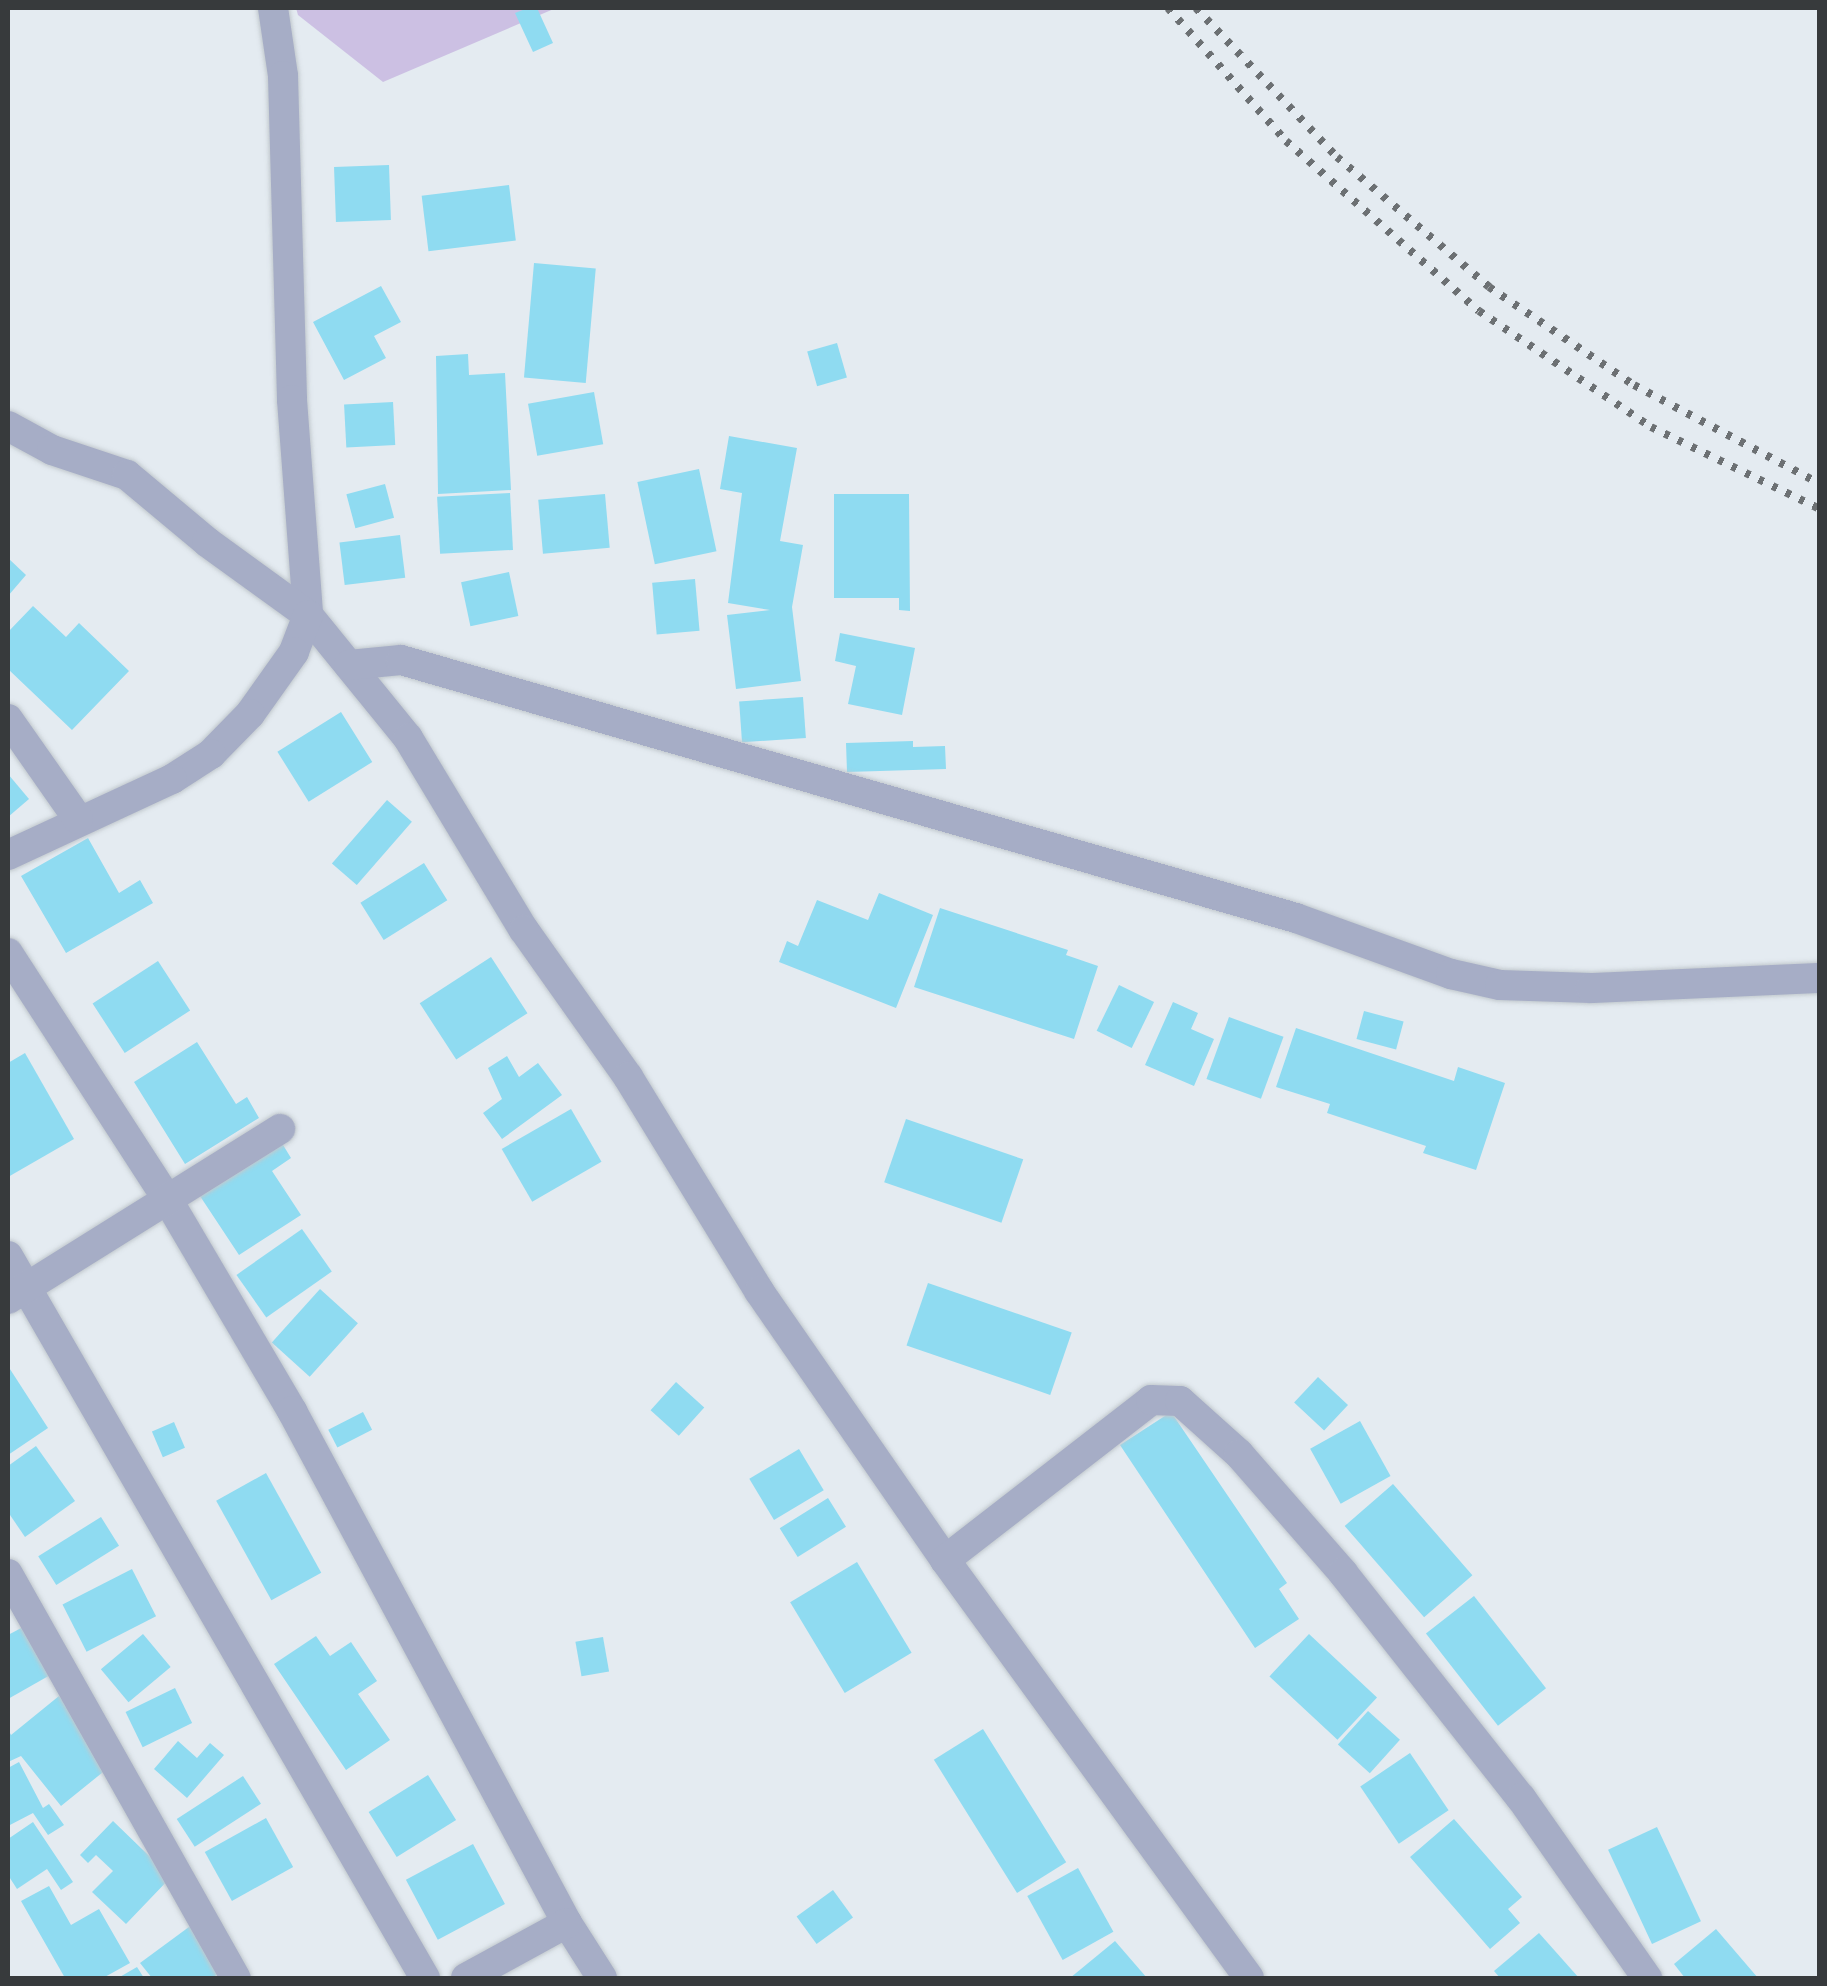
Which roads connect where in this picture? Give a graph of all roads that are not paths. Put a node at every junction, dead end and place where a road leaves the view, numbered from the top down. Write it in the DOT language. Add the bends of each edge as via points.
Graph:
graph roads {
  1 [pos="273,8"];
  2 [pos="8,426"];
  3 [pos="308,614"];
  4 [pos="349,665"];
  5 [pos="8,719"];
  6 [pos="78,818"];
  7 [pos="8,855"];
  8 [pos="8,953"];
  9 [pos="1820,978"];
  10 [pos="280,1129"];
  11 [pos="169,1202"];
  12 [pos="8,1256"];
  13 [pos="17,1293"];
  14 [pos="945,1560"];
  15 [pos="8,1574"];
  16 [pos="16,1607"];
  17 [pos="567,1924"];
  18 [pos="236,1978"];
  19 [pos="425,1978"];
  20 [pos="466,1978"];
  21 [pos="602,1978"];
  22 [pos="1249,1978"];
  23 [pos="1647,1978"];
  1 -- 3 [label="street" via="283,76 292,400"];
  2 -- 3 [label="street" via="52,450 127,475"];
  3 -- 4 [label="street"];
  3 -- 6 [label="street" via="294,652 250,714 211,754 172,779"];
  4 -- 9 [label="street" via="400,660 1240,902 1500,985"];
  4 -- 14 [label="street" via="408,738 758,1292"];
  5 -- 6 [label="street"];
  6 -- 7 [label="street"];
  8 -- 11 [label="street"];
  10 -- 11 [label="street"];
  11 -- 13 [label="street"];
  11 -- 17 [label="street" via="292,1411"];
  12 -- 13 [label="street"];
  13 -- 19 [label="street"];
  14 -- 22 [label="street"];
  14 -- 23 [label="street" via="1151,1400 1180,1401 1239,1454 1342,1573 1521,1798"];
  15 -- 16 [label="street"];
  16 -- 18 [label="street"];
  17 -- 20 [label="street"];
  17 -- 21 [label="street"];
}
